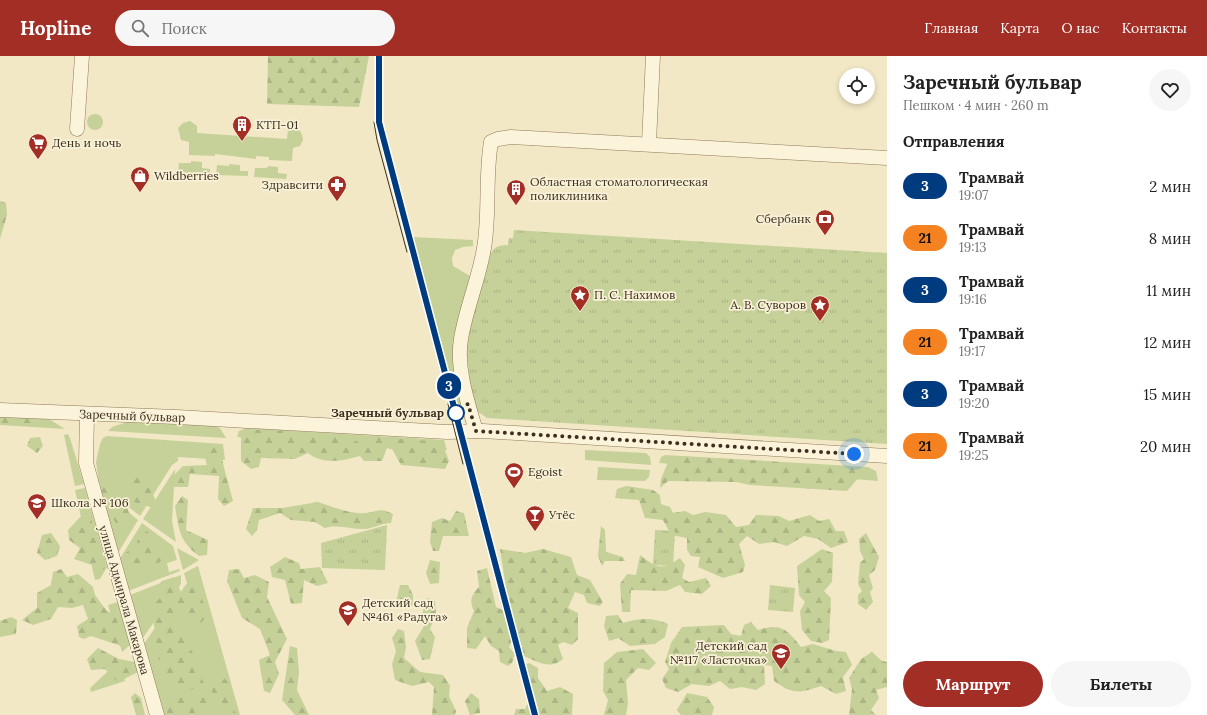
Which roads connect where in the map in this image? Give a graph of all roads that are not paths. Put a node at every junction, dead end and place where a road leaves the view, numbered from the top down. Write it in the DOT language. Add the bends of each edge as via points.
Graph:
graph roads {
  1 [pos="82,56"];
  2 [pos="653,56"];
  3 [pos="77,130"];
  4 [pos="649,143"];
  5 [pos="887,158"];
  6 [pos="0,410"];
  7 [pos="87,414"];
  8 [pos="476,431"];
  9 [pos="887,456"];
  10 [pos="157,715"];
  1 -- 3 [label="street"];
  2 -- 4 [label="street"];
  4 -- 5 [label="street"];
  4 -- 8 [label="street" via="511,137 491,142 484,248 460,341 465,390"];
  6 -- 7 [label="street, Заречный бульвар"];
  7 -- 8 [label="street, Заречный бульвар" via="446,432"];
  7 -- 10 [label="street, улица Адмирала Макарова" via="86,463"];
  8 -- 9 [label="street, Заречный бульвар"];
}
